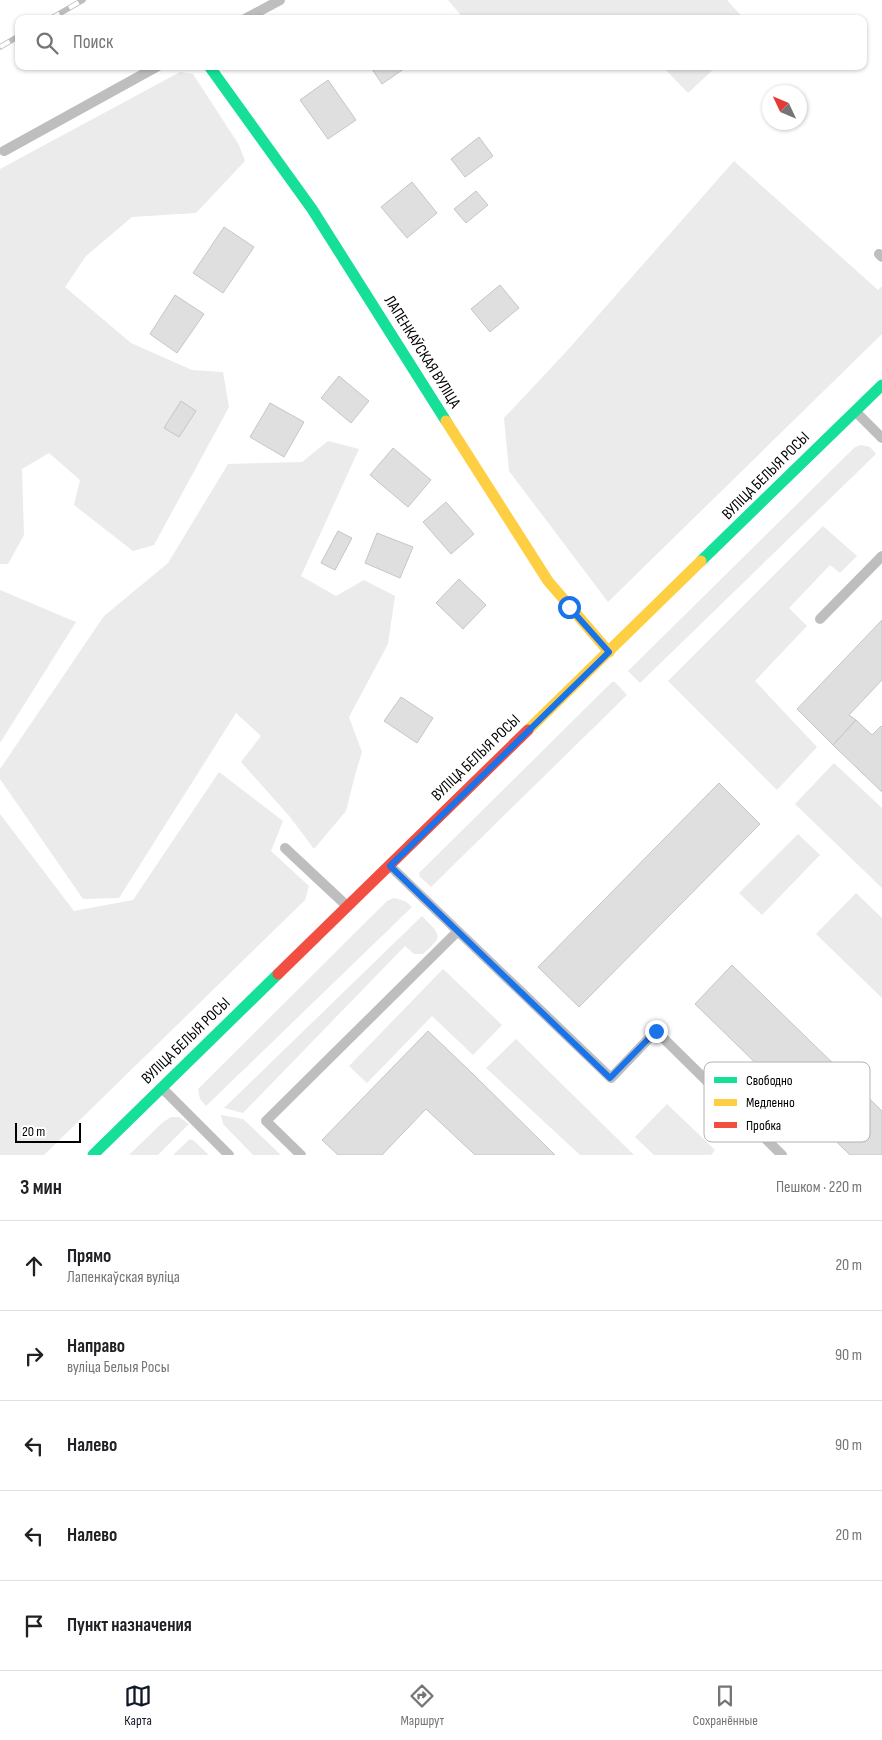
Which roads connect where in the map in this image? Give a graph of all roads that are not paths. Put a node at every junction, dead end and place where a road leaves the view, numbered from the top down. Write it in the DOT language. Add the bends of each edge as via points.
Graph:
graph roads {
  1 [pos="280,0"];
  2 [pos="252,15"];
  3 [pos="151,70"];
  4 [pos="212,70"];
  5 [pos="4,151"];
  6 [pos="882,385"];
  7 [pos="855,411"];
  8 [pos="882,438"];
  9 [pos="882,556"];
  10 [pos="820,619"];
  11 [pos="609,652"];
  12 [pos="285,848"];
  13 [pos="390,866"];
  14 [pos="348,906"];
  15 [pos="457,932"];
  16 [pos="704,1078"];
  17 [pos="162,1088"];
  18 [pos="769,1142"];
  19 [pos="93,1155"];
  20 [pos="229,1155"];
  21 [pos="301,1155"];
  22 [pos="782,1155"];
  1 -- 2 [label="lane"];
  3 -- 5 [label="lane"];
  4 -- 11 [label="main road, ЛАПЕНКАЎСКАЯ ВУЛІЦА" via="312,209 548,581"];
  6 -- 7 [label="main road, ВУЛІЦА БЕЛЫЯ РОСЫ"];
  7 -- 8 [label="lane"];
  7 -- 11 [label="main road, ВУЛІЦА БЕЛЫЯ РОСЫ"];
  9 -- 10 [label="lane"];
  11 -- 13 [label="main road, ВУЛІЦА БЕЛЫЯ РОСЫ"];
  12 -- 14 [label="lane"];
  13 -- 14 [label="main road, ВУЛІЦА БЕЛЫЯ РОСЫ"];
  13 -- 15 [label="lane"];
  14 -- 17 [label="main road, ВУЛІЦА БЕЛЫЯ РОСЫ"];
  15 -- 16 [label="lane" via="610,1078 656,1031"];
  15 -- 21 [label="lane" via="266,1121"];
  17 -- 19 [label="main road, ВУЛІЦА БЕЛЫЯ РОСЫ"];
  17 -- 20 [label="lane"];
  18 -- 22 [label="lane"];
}
